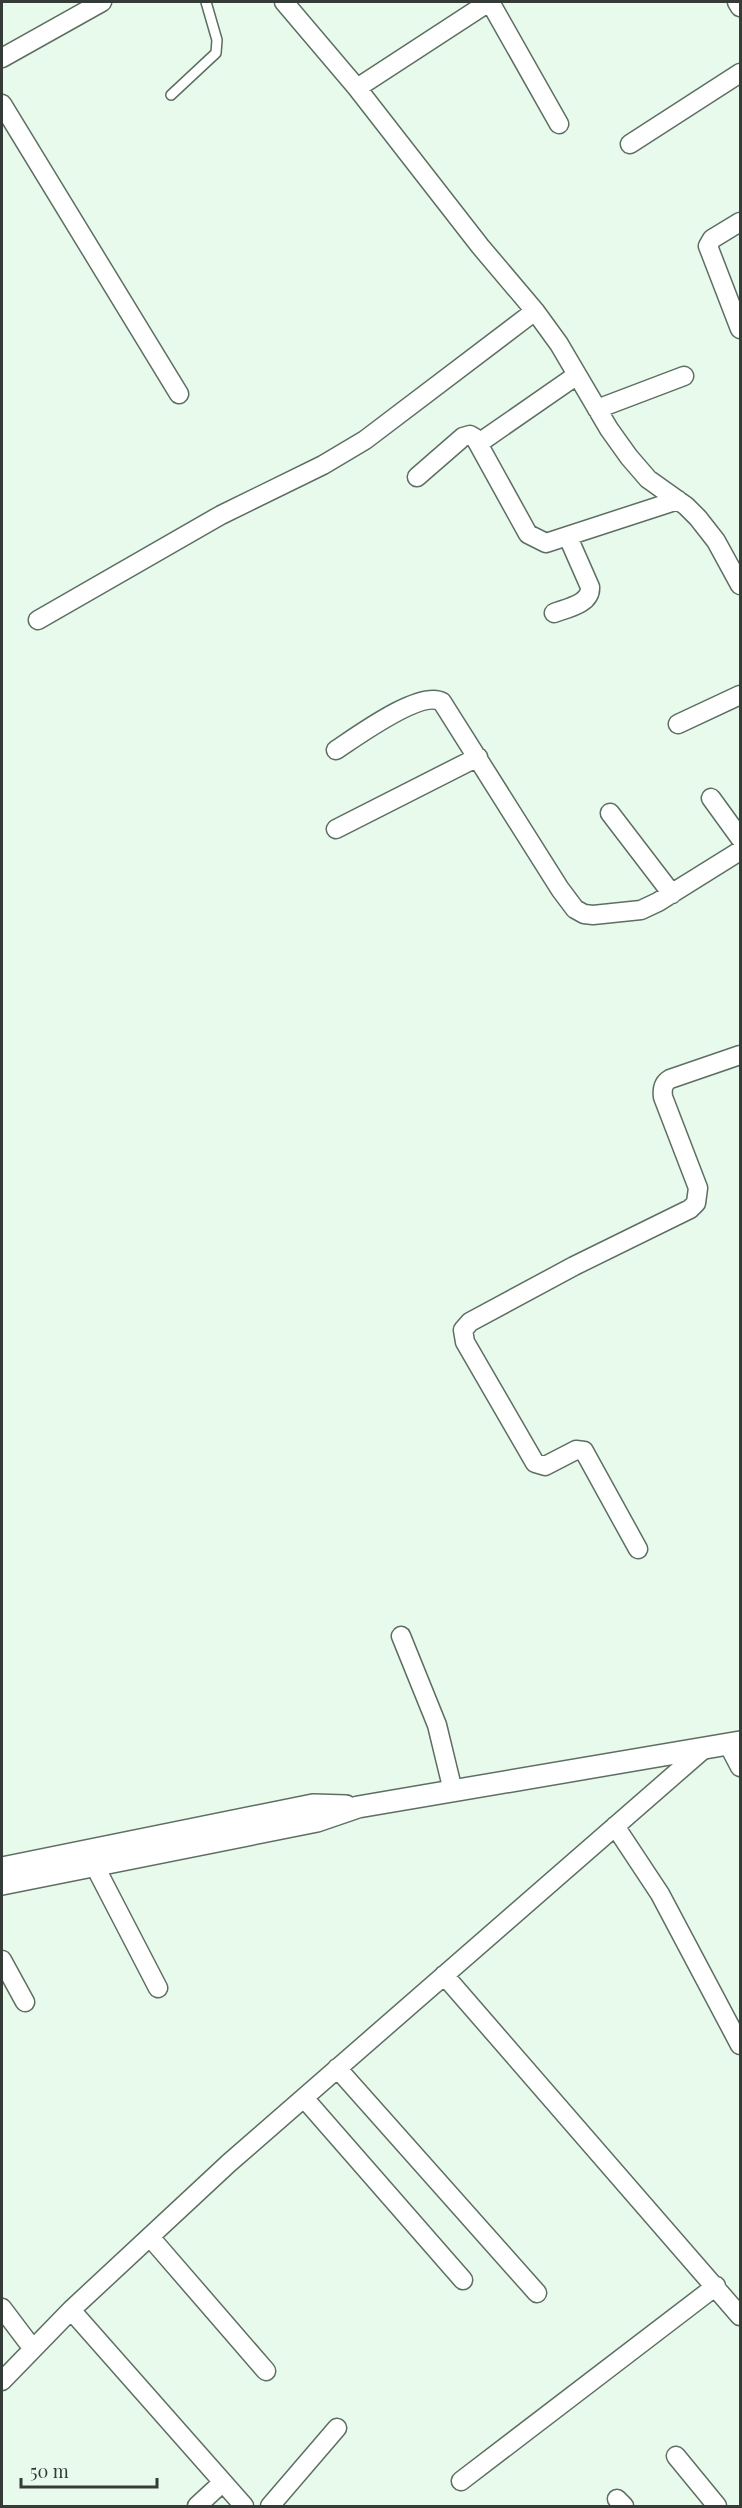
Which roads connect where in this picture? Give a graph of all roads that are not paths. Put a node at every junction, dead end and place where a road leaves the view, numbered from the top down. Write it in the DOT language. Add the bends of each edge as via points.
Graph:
graph roads {
  1 [pos="102,2"];
  2 [pos="206,2"];
  3 [pos="284,2"];
  4 [pos="489,2"];
  5 [pos="737,2"];
  6 [pos="80,7"];
  7 [pos="741,7"];
  8 [pos="2,58"];
  9 [pos="741,73"];
  10 [pos="357,88"];
  11 [pos="171,94"];
  12 [pos="2,104"];
  13 [pos="559,124"];
  14 [pos="630,144"];
  15 [pos="741,222"];
  16 [pos="535,311"];
  17 [pos="741,329"];
  18 [pos="577,375"];
  19 [pos="684,376"];
  20 [pos="179,394"];
  21 [pos="597,409"];
  22 [pos="479,443"];
  23 [pos="417,477"];
  24 [pos="678,500"];
  25 [pos="568,537"];
  26 [pos="741,585"];
  27 [pos="554,613"];
  28 [pos="38,620"];
  29 [pos="741,695"];
  30 [pos="678,724"];
  31 [pos="336,750"];
  32 [pos="478,757"];
  33 [pos="711,798"];
  34 [pos="610,813"];
  35 [pos="336,829"];
  36 [pos="741,838"];
  37 [pos="741,851"];
  38 [pos="672,894"];
  39 [pos="741,1055"];
  40 [pos="638,1549"];
  41 [pos="401,1636"];
  42 [pos="734,1743"];
  43 [pos="705,1748"];
  44 [pos="741,1767"];
  45 [pos="453,1791"];
  46 [pos="615,1826"];
  47 [pos="91,1858"];
  48 [pos="2,1868"];
  49 [pos="2,1884"];
  50 [pos="2,1960"];
  51 [pos="444,1975"];
  52 [pos="158,1988"];
  53 [pos="25,2002"];
  54 [pos="741,2045"];
  55 [pos="337,2068"];
  56 [pos="303,2098"];
  57 [pos="150,2237"];
  58 [pos="463,2280"];
  59 [pos="716,2286"];
  60 [pos="537,2292"];
  61 [pos="2,2308"];
  62 [pos="71,2310"];
  63 [pos="741,2316"];
  64 [pos="33,2349"];
  65 [pos="266,2371"];
  66 [pos="2,2381"];
  67 [pos="337,2428"];
  68 [pos="676,2456"];
  69 [pos="460,2481"];
  70 [pos="223,2482"];
  71 [pos="197,2506"];
  72 [pos="244,2506"];
  73 [pos="270,2506"];
  74 [pos="717,2506"];
  1 -- 6 [label="street"];
  2 -- 11 [label="lane" via="217,40 216,53"];
  3 -- 10 [label="street"];
  4 -- 10 [label="street"];
  4 -- 13 [label="street"];
  5 -- 7 [label="street"];
  6 -- 8 [label="street"];
  9 -- 14 [label="street"];
  10 -- 16 [label="street"];
  12 -- 20 [label="street"];
  15 -- 17 [label="street" via="712,239 708,246"];
  16 -- 18 [label="street"];
  16 -- 28 [label="street" via="365,440 221,515"];
  18 -- 21 [label="street"];
  18 -- 22 [label="street"];
  19 -- 21 [label="street"];
  21 -- 24 [label="street" via="648,479"];
  22 -- 23 [label="street" via="470,435 463,437"];
  22 -- 25 [label="street" via="528,534 546,543"];
  24 -- 25 [label="street"];
  24 -- 26 [label="street" via="716,541"];
  25 -- 27 [label="street" via="590,593 586,600"];
  29 -- 30 [label="street"];
  31 -- 32 [label="street" via="406,707 434,698 445,705"];
  32 -- 35 [label="street"];
  32 -- 38 [label="street" via="560,889 579,912 593,915 641,910"];
  33 -- 36 [label="street"];
  34 -- 38 [label="street"];
  37 -- 38 [label="street"];
  39 -- 40 [label="street" via="670,1079 663,1087 663,1097 698,1188 696,1203 690,1209 574,1266 470,1322 463,1330 465,1342 535,1463 545,1466 576,1450 584,1451"];
  41 -- 45 [label="street" via="436,1725"];
  42 -- 43 [label="street"];
  42 -- 44 [label="street"];
  43 -- 45 [label="street"];
  43 -- 46 [label="street"];
  45 -- 47 [label="street" via="358,1807 317,1821"];
  46 -- 51 [label="street"];
  46 -- 54 [label="street" via="660,1894"];
  47 -- 48 [label="street"];
  47 -- 49 [label="street"];
  47 -- 52 [label="street"];
  50 -- 53 [label="street"];
  51 -- 55 [label="street"];
  51 -- 59 [label="street"];
  55 -- 56 [label="street"];
  55 -- 60 [label="street"];
  56 -- 57 [label="street"];
  56 -- 58 [label="street"];
  57 -- 62 [label="street"];
  57 -- 65 [label="street"];
  59 -- 63 [label="street"];
  59 -- 69 [label="street"];
  61 -- 64 [label="street"];
  62 -- 64 [label="street"];
  62 -- 70 [label="street"];
  64 -- 66 [label="street"];
  67 -- 73 [label="street"];
  68 -- 74 [label="street"];
  70 -- 71 [label="street"];
  70 -- 72 [label="street"];
}
